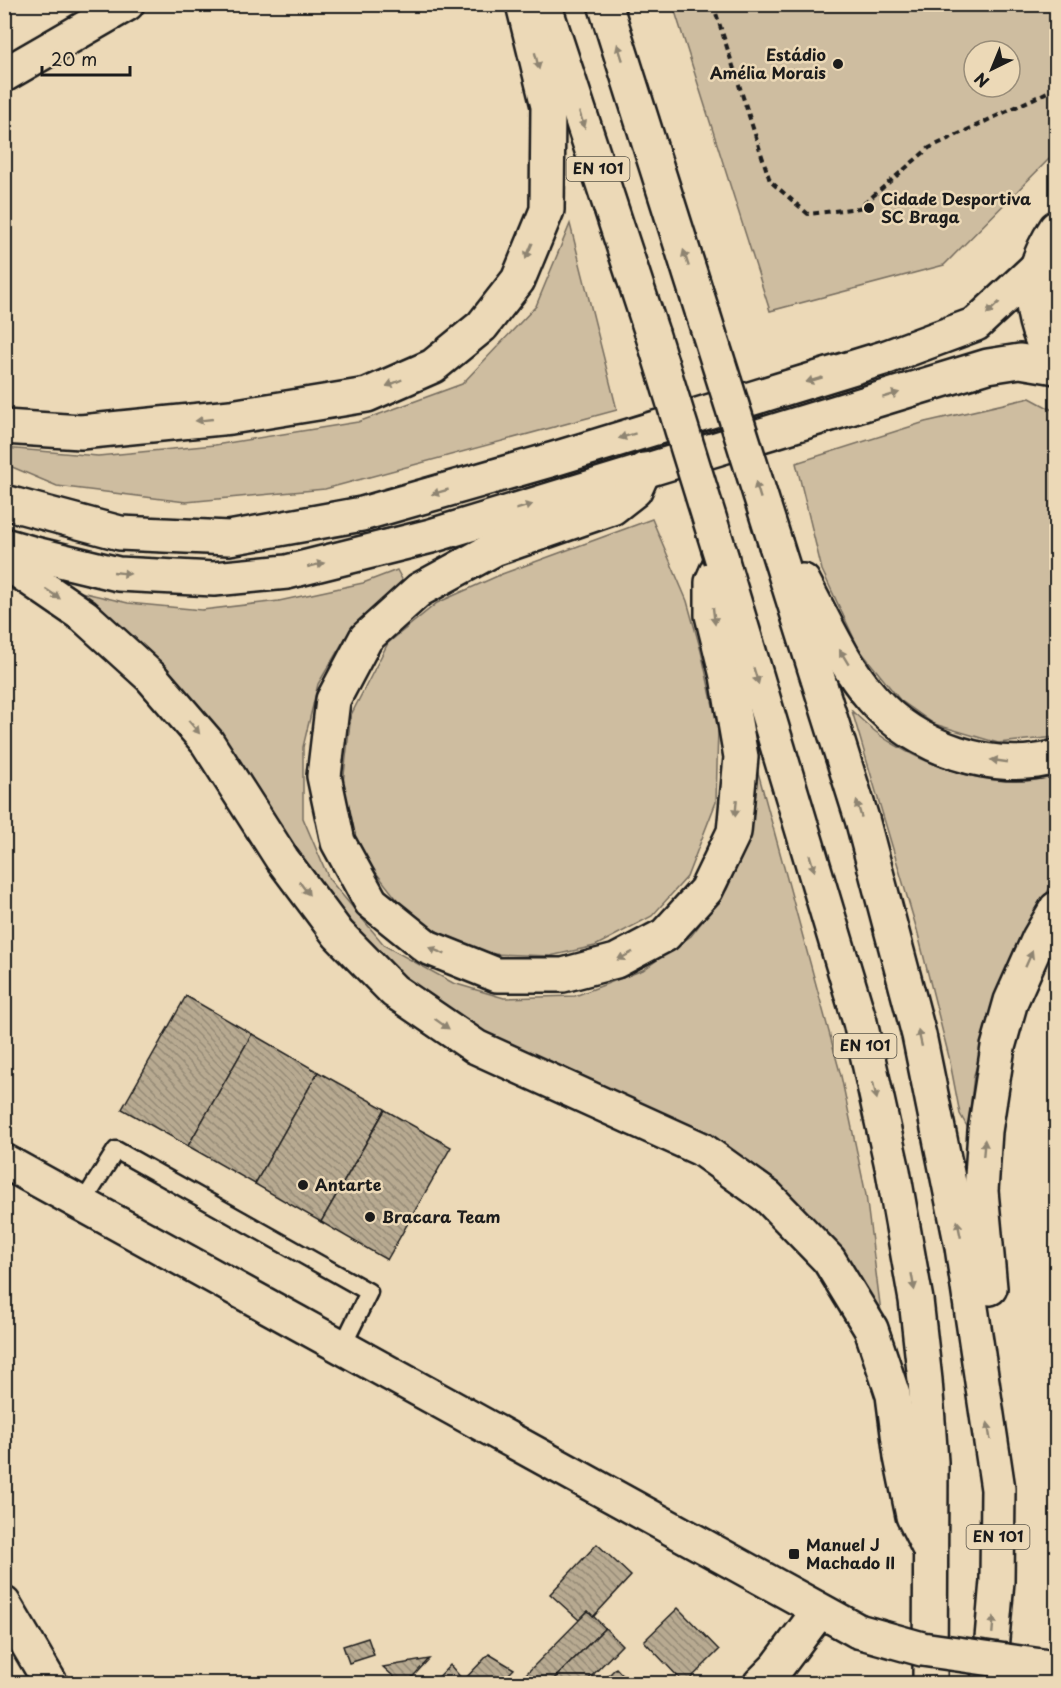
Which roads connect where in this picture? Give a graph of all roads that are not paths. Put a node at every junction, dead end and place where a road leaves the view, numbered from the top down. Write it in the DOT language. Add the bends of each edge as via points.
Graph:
graph roads {
  1 [pos="127,4"];
  2 [pos="523,4"];
  3 [pos="544,4"];
  4 [pos="605,4"];
  5 [pos="4,75"];
  6 [pos="1056,228"];
  7 [pos="1036,268"];
  8 [pos="1056,367"];
  9 [pos="4,427"];
  10 [pos="644,470"];
  11 [pos="4,502"];
  12 [pos="4,544"];
  13 [pos="776,545"];
  14 [pos="722,559"];
  15 [pos="4,561"];
  16 [pos="1056,757"];
  17 [pos="1056,909"];
  18 [pos="4,1161"];
  19 [pos="82,1204"];
  20 [pos="342,1347"];
  21 [pos="983,1391"];
  22 [pos="929,1548"];
  23 [pos="4,1604"];
  24 [pos="819,1611"];
  25 [pos="1056,1668"];
  26 [pos="51,1683"];
  27 [pos="760,1683"];
  28 [pos="930,1683"];
  29 [pos="988,1683"];
  1 -- 5 [label="main road"];
  2 -- 9 [label="main road, one-way" via="548,106 547,210 518,280 482,326 433,366 367,395 231,417 81,432"];
  3 -- 14 [label="main road, EN 101, one-way, bridge"];
  13 -- 4 [label="main road, EN 101, one-way, bridge"];
  6 -- 7 [label="main road"];
  7 -- 8 [label="main road" via="1032,293 1035,320"];
  7 -- 11 [label="main road, one-way" via="976,324 887,357 362,514 229,538 120,533"];
  10 -- 8 [label="main road, one-way" via="988,366 1020,361"];
  12 -- 10 [label="main road, one-way" via="118,574 214,579 287,572 431,536"];
  14 -- 10 [label="main road, one-way" via="712,582 712,615 741,757 734,832 706,890 665,934 616,961 563,975 497,975 427,947 371,902 338,842 324,776 333,700 366,639 419,590 494,549 612,508 635,490"];
  16 -- 13 [label="main road, one-way" via="1008,762 957,754 910,731 873,700 845,660 799,574"];
  21 -- 13 [label="main road, EN 101, one-way" via="962,1247 919,1035 862,819"];
  14 -- 22 [label="main road, EN 101, one-way" via="860,1022 893,1171 916,1300 925,1380 931,1462"];
  15 -- 22 [label="main road, one-way" via="84,616 151,677 207,742 282,859 338,934 394,991 476,1047 701,1149 768,1197 829,1260 871,1329 894,1395 913,1516"];
  21 -- 17 [label="main road, one-way" via="998,1358 981,1191 985,1131 998,1047 1011,1001"];
  18 -- 19 [label="main road"];
  19 -- 20 [label="main road"];
  19 -- 20 [label="lane" via="116,1150 369,1292"];
  20 -- 24 [label="main road"];
  29 -- 21 [label="main road, EN 101, one-way" via="997,1581 998,1490"];
  22 -- 28 [label="main road, EN 101"];
  23 -- 26 [label="main road"];
  24 -- 25 [label="main road, bridge" via="858,1631 922,1649"];
  24 -- 27 [label="main road" via="777,1667"];
}
